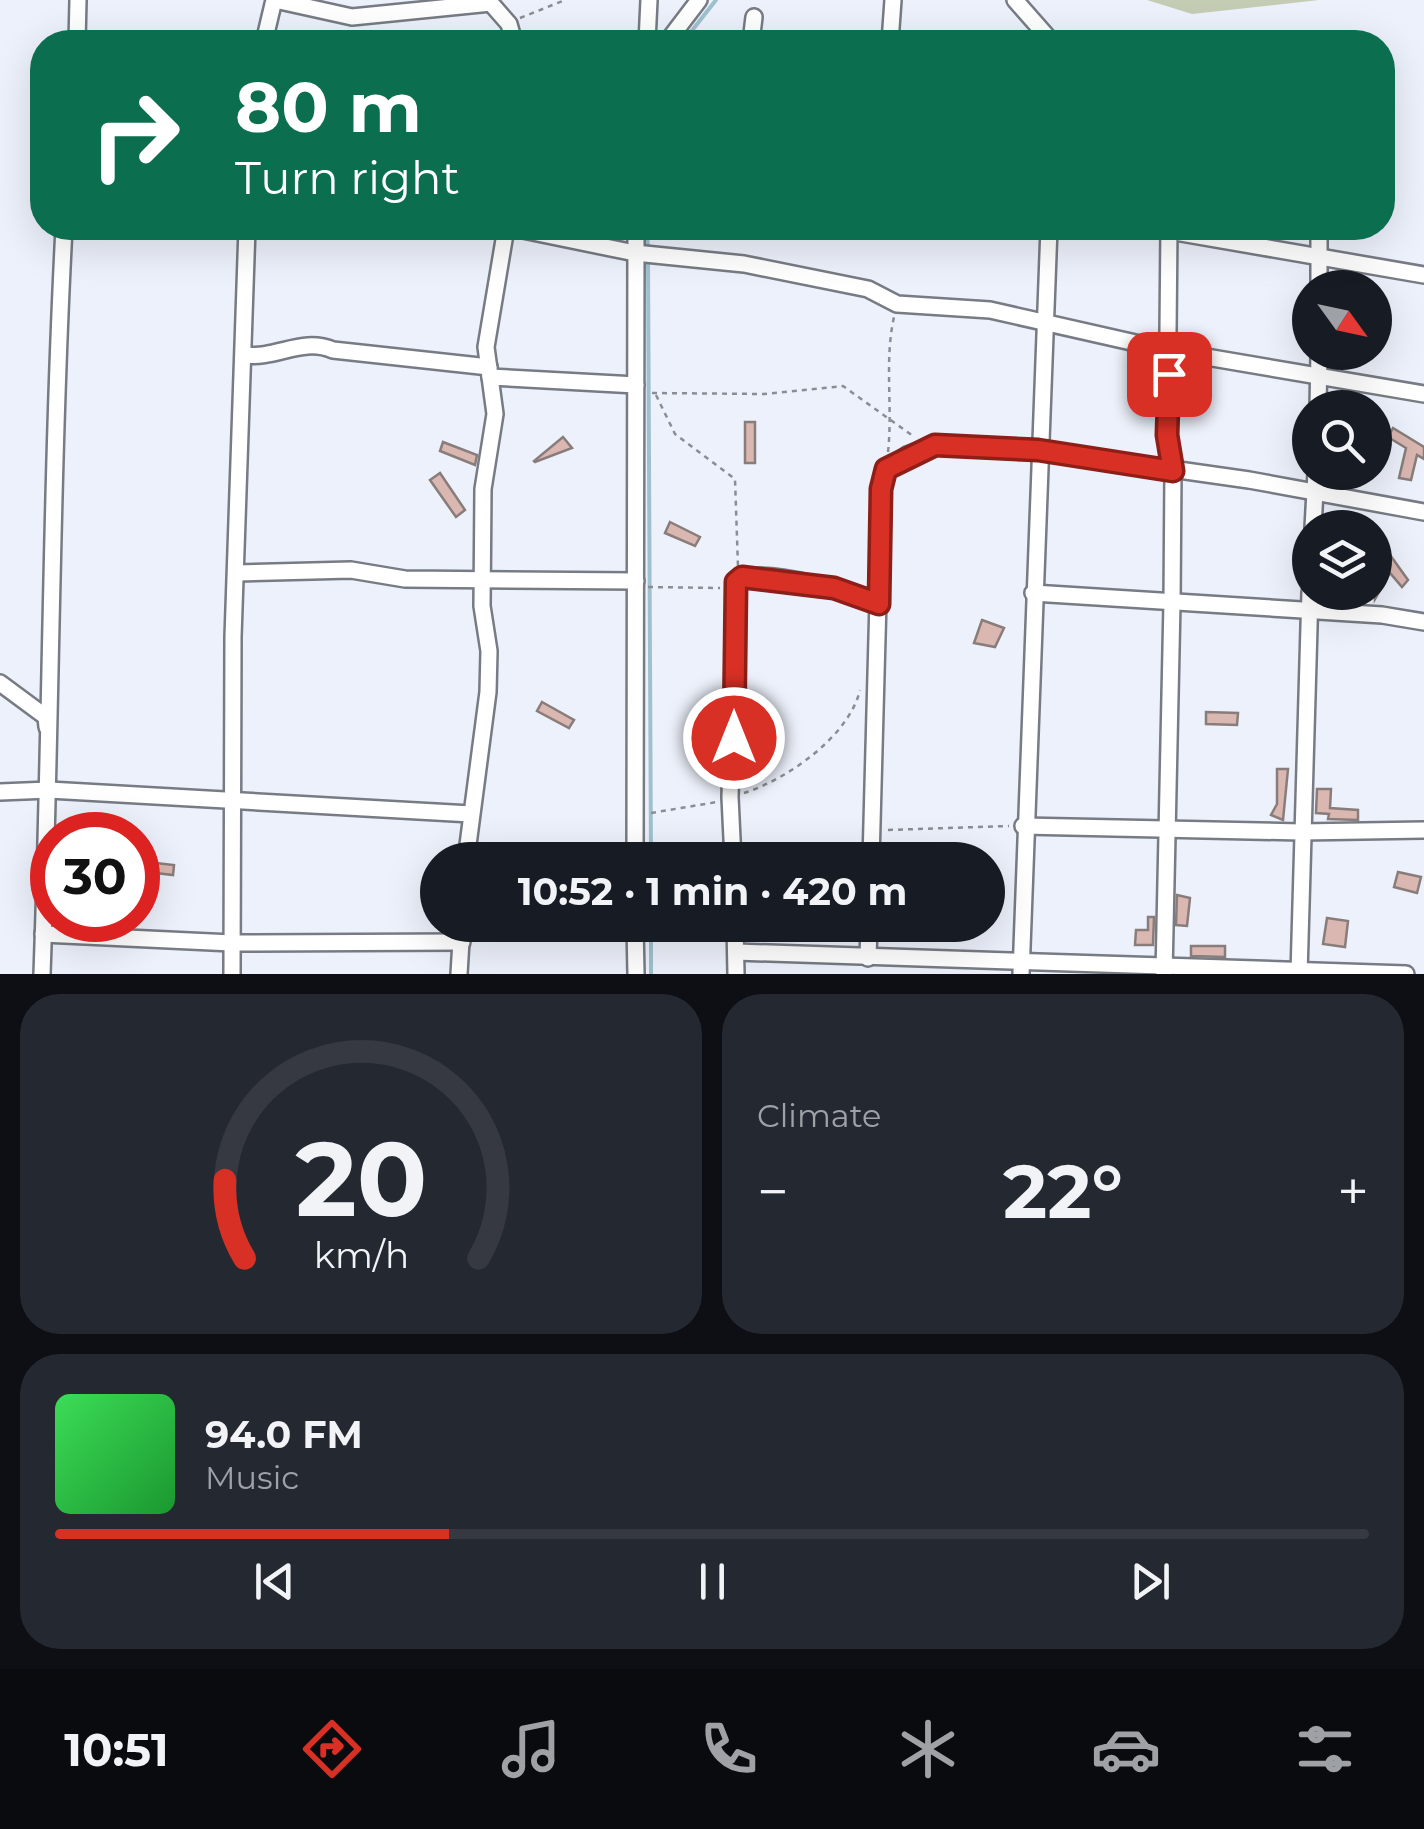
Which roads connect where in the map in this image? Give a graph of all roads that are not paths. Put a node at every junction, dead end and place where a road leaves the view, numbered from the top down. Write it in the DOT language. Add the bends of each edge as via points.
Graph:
graph roads {
  1 [pos="78,0"];
  2 [pos="274,0"];
  3 [pos="649,0"];
  4 [pos="699,0"];
  5 [pos="892,0"];
  6 [pos="1015,0"];
  7 [pos="444,4"];
  8 [pos="494,6"];
  9 [pos="754,17"];
  10 [pos="78,30"];
  11 [pos="267,30"];
  12 [pos="512,30"];
  13 [pos="648,30"];
  14 [pos="675,30"];
  15 [pos="752,30"];
  16 [pos="891,30"];
  17 [pos="1041,30"];
  18 [pos="63,240"];
  19 [pos="247,240"];
  20 [pos="507,240"];
  21 [pos="570,240"];
  22 [pos="636,240"];
  23 [pos="1049,240"];
  24 [pos="1169,240"];
  25 [pos="1226,240"];
  26 [pos="1319,240"];
  27 [pos="636,253"];
  28 [pos="1318,256"];
  29 [pos="1318,270"];
  30 [pos="1424,275"];
  31 [pos="1044,322"];
  32 [pos="1170,350"];
  33 [pos="244,354"];
  34 [pos="1319,370"];
  35 [pos="490,372"];
  36 [pos="1319,377"];
  37 [pos="636,385"];
  38 [pos="1319,390"];
  39 [pos="1424,394"];
  40 [pos="1038,450"];
  41 [pos="1173,471"];
  42 [pos="1315,492"];
  43 [pos="1314,510"];
  44 [pos="1424,512"];
  45 [pos="237,573"];
  46 [pos="483,577"];
  47 [pos="636,581"];
  48 [pos="1034,593"];
  49 [pos="1172,603"];
  50 [pos="879,604"];
  51 [pos="1292,609"];
  52 [pos="1309,610"];
  53 [pos="1424,622"];
  54 [pos="0,682"];
  55 [pos="50,751"];
  56 [pos="49,790"];
  57 [pos="0,792"];
  58 [pos="234,800"];
  59 [pos="48,812"];
  60 [pos="471,814"];
  61 [pos="1023,826"];
  62 [pos="1165,830"];
  63 [pos="1424,830"];
  64 [pos="1300,832"];
  65 [pos="468,842"];
  66 [pos="634,842"];
  67 [pos="732,842"];
  68 [pos="871,842"];
  69 [pos="420,936"];
  70 [pos="160,940"];
  71 [pos="43,942"];
  72 [pos="461,942"];
  73 [pos="636,942"];
  74 [pos="736,942"];
  75 [pos="232,943"];
  76 [pos="736,952"];
  77 [pos="875,963"];
  78 [pos="1021,966"];
  79 [pos="1164,971"];
  80 [pos="1299,972"];
  81 [pos="42,974"];
  82 [pos="232,974"];
  83 [pos="459,974"];
  84 [pos="636,974"];
  85 [pos="736,974"];
  86 [pos="1406,974"];
  1 -- 10 [label="street"];
  2 -- 7 [label="street" via="352,17"];
  2 -- 11 [label="street"];
  3 -- 13 [label="street"];
  4 -- 14 [label="street"];
  5 -- 16 [label="street"];
  6 -- 17 [label="street"];
  7 -- 8 [label="street"];
  8 -- 12 [label="street"];
  9 -- 15 [label="street"];
  18 -- 55 [label="street" via="50,555"];
  19 -- 33 [label="street"];
  20 -- 35 [label="street" via="488,315"];
  21 -- 27 [label="street"];
  22 -- 27 [label="street"];
  23 -- 31 [label="street"];
  24 -- 32 [label="street"];
  25 -- 28 [label="street"];
  26 -- 28 [label="street"];
  27 -- 31 [label="street" via="744,264 868,289 897,304 990,310"];
  27 -- 37 [label="street"];
  28 -- 29 [label="street"];
  28 -- 30 [label="street"];
  31 -- 32 [label="street"];
  31 -- 40 [label="street"];
  32 -- 36 [label="street"];
  32 -- 41 [label="street" via="1167,435"];
  33 -- 35 [label="street" via="262,357 314,342"];
  33 -- 45 [label="street"];
  34 -- 36 [label="street"];
  35 -- 37 [label="street"];
  35 -- 46 [label="street" via="495,414 483,489"];
  36 -- 38 [label="street"];
  36 -- 39 [label="street"];
  37 -- 47 [label="street"];
  40 -- 41 [label="street"];
  40 -- 48 [label="street"];
  40 -- 50 [label="street" via="935,445 886,469"];
  41 -- 42 [label="street"];
  41 -- 49 [label="street"];
  42 -- 43 [label="street"];
  42 -- 44 [label="street"];
  45 -- 46 [label="street"];
  45 -- 58 [label="street"];
  46 -- 47 [label="street"];
  46 -- 60 [label="street" via="488,692"];
  47 -- 66 [label="street"];
  48 -- 49 [label="street"];
  48 -- 61 [label="street"];
  49 -- 51 [label="street"];
  49 -- 62 [label="street"];
  50 -- 67 [label="street" via="752,576 736,586"];
  50 -- 68 [label="street"];
  52 -- 53 [label="street"];
  52 -- 64 [label="street"];
  54 -- 55 [label="street" via="46,717"];
  55 -- 56 [label="street"];
  56 -- 57 [label="street"];
  56 -- 58 [label="street"];
  56 -- 59 [label="street"];
  58 -- 60 [label="street"];
  58 -- 75 [label="street"];
  60 -- 65 [label="street"];
  61 -- 62 [label="street"];
  61 -- 78 [label="street"];
  62 -- 64 [label="street"];
  62 -- 79 [label="street"];
  63 -- 64 [label="street"];
  64 -- 80 [label="street"];
  69 -- 75 [label="street"];
  70 -- 75 [label="street"];
  71 -- 81 [label="street"];
  72 -- 83 [label="street"];
  73 -- 84 [label="street"];
  74 -- 76 [label="street"];
  75 -- 82 [label="street"];
  76 -- 77 [label="street"];
  76 -- 85 [label="street"];
  77 -- 78 [label="street"];
  78 -- 79 [label="street"];
  79 -- 80 [label="street"];
  80 -- 86 [label="street"];
}
